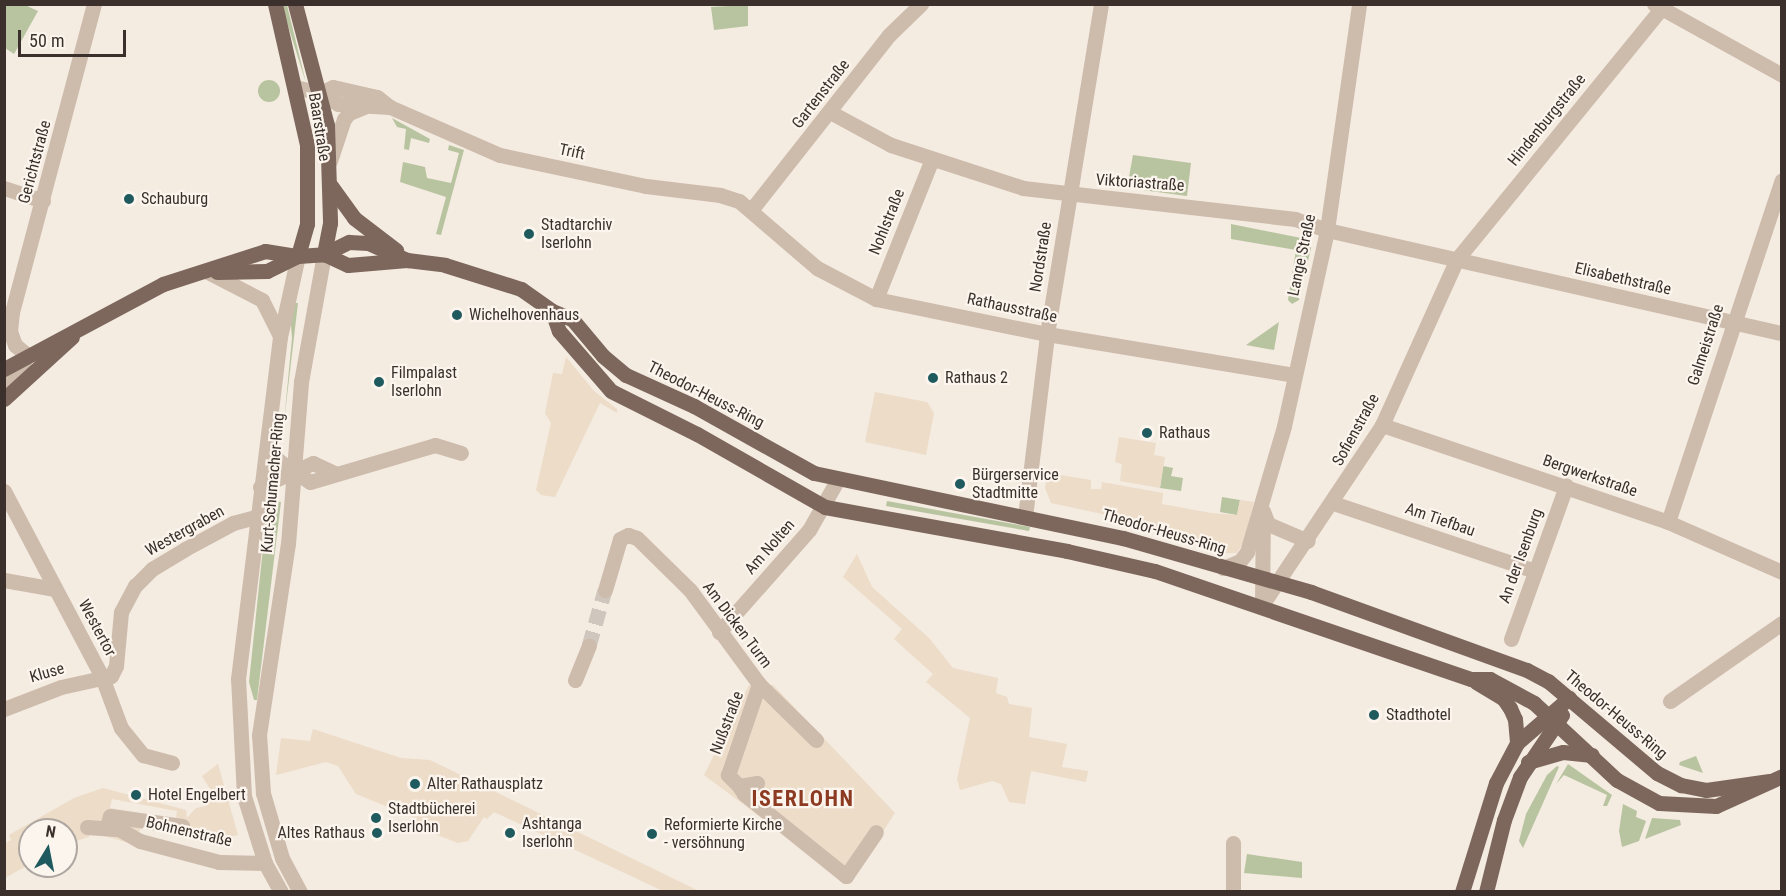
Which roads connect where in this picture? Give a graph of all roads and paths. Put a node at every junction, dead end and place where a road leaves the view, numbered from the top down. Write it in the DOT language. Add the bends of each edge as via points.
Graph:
graph roads {
  1 [pos="94,4"];
  2 [pos="275,4"];
  3 [pos="295,4"];
  4 [pos="921,4"];
  5 [pos="1101,4"];
  6 [pos="1359,4"];
  7 [pos="1660,6"];
  8 [pos="1782,75"];
  9 [pos="295,87"];
  10 [pos="320,93"];
  11 [pos="365,107"];
  12 [pos="390,107"];
  13 [pos="830,112"];
  14 [pos="932,159"];
  15 [pos="330,161"];
  16 [pos="1782,180"];
  17 [pos="330,185"];
  18 [pos="4,188"];
  19 [pos="1069,195"];
  20 [pos="43,201"];
  21 [pos="752,208"];
  22 [pos="1327,230"];
  23 [pos="324,254"];
  24 [pos="298,256"];
  25 [pos="1457,259"];
  26 [pos="407,260"];
  27 [pos="207,273"];
  28 [pos="876,299"];
  29 [pos="552,311"];
  30 [pos="1732,323"];
  31 [pos="79,331"];
  32 [pos="1782,333"];
  33 [pos="1047,334"];
  34 [pos="280,337"];
  35 [pos="26,354"];
  36 [pos="4,369"];
  37 [pos="1294,375"];
  38 [pos="4,387"];
  39 [pos="4,399"];
  40 [pos="1382,426"];
  41 [pos="267,444"];
  42 [pos="461,453"];
  43 [pos="294,471"];
  44 [pos="838,479"];
  45 [pos="1566,486"];
  46 [pos="260,487"];
  47 [pos="7,494"];
  48 [pos="1333,503"];
  49 [pos="825,507"];
  50 [pos="1262,509"];
  51 [pos="255,517"];
  52 [pos="1025,517"];
  53 [pos="1668,522"];
  54 [pos="1308,542"];
  55 [pos="1223,568"];
  56 [pos="1535,571"];
  57 [pos="1782,572"];
  58 [pos="4,580"];
  59 [pos="1262,581"];
  60 [pos="1280,582"];
  61 [pos="55,589"];
  62 [pos="605,590"];
  63 [pos="1262,605"];
  64 [pos="1782,623"];
  65 [pos="719,632"];
  66 [pos="1511,639"];
  67 [pos="589,646"];
  68 [pos="102,677"];
  69 [pos="1471,679"];
  70 [pos="574,680"];
  71 [pos="759,684"];
  72 [pos="1569,698"];
  73 [pos="1670,701"];
  74 [pos="4,709"];
  75 [pos="238,712"];
  76 [pos="261,716"];
  77 [pos="1553,718"];
  78 [pos="816,740"];
  79 [pos="1517,743"];
  80 [pos="1592,755"];
  81 [pos="1528,762"];
  82 [pos="172,763"];
  83 [pos="1775,778"];
  84 [pos="757,783"];
  85 [pos="739,786"];
  86 [pos="182,826"];
  87 [pos="87,827"];
  88 [pos="107,827"];
  89 [pos="876,832"];
  90 [pos="1233,843"];
  91 [pos="265,863"];
  92 [pos="281,891"];
  93 [pos="300,891"];
  94 [pos="1233,891"];
  95 [pos="1462,891"];
  96 [pos="1486,891"];
  1 -- 20 [label="street, Gerichtstraße"];
  2 -- 9 [label="main road, Baarstraße"];
  3 -- 10 [label="main road, Baarstraße"];
  4 -- 13 [label="street, Gartenstraße" via="890,34"];
  5 -- 19 [label="street, Nordstraße"];
  6 -- 22 [label="street, Lange Straße"];
  7 -- 8 [label="street"];
  7 -- 25 [label="street, Hindenburgstraße"];
  9 -- 10 [label="street, Trift"];
  9 -- 24 [label="main road, Baarstraße" via="308,157 307,224"];
  10 -- 11 [label="street, Trift" via="338,104"];
  10 -- 12 [label="street, Trift" via="333,87 377,97"];
  10 -- 15 [label="main road, Baarstraße"];
  11 -- 12 [label="street, Trift"];
  11 -- 15 [label="street" via="344,119"];
  12 -- 21 [label="street, Trift" via="500,155 646,186 720,195"];
  13 -- 14 [label="street, Viktoriastraße" via="863,132"];
  13 -- 21 [label="street, Gartenstraße"];
  14 -- 19 [label="street, Viktoriastraße" via="1023,188"];
  14 -- 28 [label="street, Nohlstraße"];
  15 -- 17 [label="main road, Baarstraße"];
  16 -- 30 [label="street, Galmeistraße"];
  17 -- 23 [label="main road, Baarstraße" via="330,223"];
  17 -- 26 [label="main road" via="354,218"];
  18 -- 20 [label="street"];
  19 -- 22 [label="street, Viktoriastraße" via="1250,212 1295,219"];
  19 -- 33 [label="street, Nordstraße"];
  20 -- 35 [label="street, Gerichtstraße" via="10,331 15,345"];
  21 -- 28 [label="street, Rathausstraße" via="817,268"];
  22 -- 25 [label="street, Viktoriastraße"];
  22 -- 37 [label="street, Lange Straße"];
  23 -- 24 [label="main road, Theodor-Heuss-Ring"];
  23 -- 26 [label="main road, Theodor-Heuss-Ring" via="348,265"];
  23 -- 26 [label="main road, Theodor-Heuss-Ring" via="349,242 368,243"];
  23 -- 43 [label="street, Kurt-Schumacher-Ring" via="299,393"];
  24 -- 27 [label="main road" via="267,271"];
  24 -- 27 [label="main road" via="265,251"];
  24 -- 34 [label="street, Kurt-Schumacher-Ring"];
  25 -- 30 [label="street, Elisabethstraße"];
  25 -- 40 [label="street, Sofienstraße"];
  26 -- 29 [label="main road, Theodor-Heuss-Ring" via="455,267 502,281"];
  27 -- 31 [label="main road" via="163,284"];
  27 -- 34 [label="street" via="236,283 262,300"];
  28 -- 33 [label="street, Rathausstraße"];
  29 -- 44 [label="main road, Theodor-Heuss-Ring" via="572,319 603,356 626,375 694,406 789,462"];
  29 -- 49 [label="main road, Theodor-Heuss-Ring" via="559,331 611,391 697,434"];
  30 -- 32 [label="street, Elisabethstraße"];
  30 -- 53 [label="street, Galmeistraße"];
  31 -- 35 [label="main road"];
  31 -- 39 [label="main road"];
  33 -- 37 [label="street, Rathausstraße"];
  33 -- 52 [label="street, Nordstraße"];
  34 -- 41 [label="street, Kurt-Schumacher-Ring"];
  35 -- 36 [label="main road"];
  35 -- 38 [label="street" via="22,368"];
  37 -- 50 [label="street, Lange Straße"];
  40 -- 45 [label="street, Bergwerkstraße"];
  40 -- 48 [label="street, Sofienstraße"];
  41 -- 43 [label="street"];
  41 -- 46 [label="street, Kurt-Schumacher-Ring"];
  42 -- 43 [label="street" via="435,445 337,474 312,463"];
  43 -- 46 [label="street"];
  43 -- 76 [label="street, Kurt-Schumacher-Ring" via="288,544"];
  44 -- 49 [label="street, Am Nolten"];
  44 -- 52 [label="main road, Theodor-Heuss-Ring"];
  45 -- 53 [label="street, Bergwerkstraße"];
  45 -- 56 [label="street, An der Isenburg"];
  46 -- 51 [label="street, Kurt-Schumacher-Ring"];
  47 -- 61 [label="street, Westertor"];
  48 -- 54 [label="street, Sofienstraße"];
  48 -- 56 [label="street, Am Tiefbau"];
  49 -- 63 [label="main road, Theodor-Heuss-Ring" via="1096,557"];
  49 -- 65 [label="street, Am Nolten"];
  50 -- 54 [label="street" via="1268,524"];
  50 -- 55 [label="street, Lange Straße" via="1247,552 1240,561"];
  50 -- 59 [label="street, Lange Straße" via="1266,559"];
  51 -- 68 [label="street, Westergraben" via="233,523 185,549 143,578 121,612 115,672"];
  51 -- 75 [label="street, Kurt-Schumacher-Ring"];
  52 -- 55 [label="main road, Theodor-Heuss-Ring" via="1123,537"];
  53 -- 57 [label="street, Bergwerkstraße"];
  54 -- 60 [label="street, Sofienstraße"];
  55 -- 59 [label="main road, Theodor-Heuss-Ring"];
  56 -- 66 [label="street, An der Isenburg"];
  58 -- 61 [label="street"];
  59 -- 60 [label="main road, Theodor-Heuss-Ring"];
  59 -- 63 [label="street, Lange Straße"];
  60 -- 63 [label="street, Sofienstraße"];
  60 -- 72 [label="main road, Theodor-Heuss-Ring" via="1503,659 1548,681"];
  61 -- 68 [label="street, Westertor"];
  62 -- 65 [label="street, Am Dicken Turm" via="620,539 628,535 653,550 690,590"];
  63 -- 69 [label="main road, Theodor-Heuss-Ring"];
  64 -- 73 [label="street"];
  65 -- 71 [label="street, Am Dicken Turm"];
  67 -- 70 [label="street"];
  68 -- 74 [label="street, Kluse" via="21,699"];
  68 -- 82 [label="street, Westertor" via="121,728 143,755"];
  69 -- 77 [label="main road, Theodor-Heuss-Ring" via="1490,679 1517,691"];
  69 -- 79 [label="main road" via="1503,698 1515,718"];
  71 -- 78 [label="street, Am Dicken Turm"];
  71 -- 85 [label="street, Nußstraße" via="729,766 728,775"];
  72 -- 77 [label="main road"];
  72 -- 83 [label="main road, Theodor-Heuss-Ring" via="1634,755 1681,785 1706,790"];
  75 -- 76 [label="street"];
  75 -- 91 [label="street, Kurt-Schumacher-Ring" via="244,796"];
  76 -- 93 [label="street, Kurt-Schumacher-Ring" via="264,793 282,858"];
  77 -- 79 [label="main road"];
  77 -- 80 [label="main road, Theodor-Heuss-Ring"];
  77 -- 81 [label="main road"];
  79 -- 95 [label="main road" via="1496,783"];
  80 -- 81 [label="main road" via="1563,752"];
  80 -- 83 [label="main road, Theodor-Heuss-Ring" via="1617,780 1646,799 1675,807 1727,804"];
  81 -- 96 [label="main road" via="1504,820"];
  84 -- 85 [label="street"];
  85 -- 89 [label="street" via="846,876"];
  86 -- 88 [label="street" via="110,816"];
  87 -- 88 [label="street"];
  88 -- 91 [label="street, Bohnenstraße" via="140,841 219,861"];
  90 -- 94 [label="street"];
  91 -- 92 [label="street, Kurt-Schumacher-Ring"];
}
